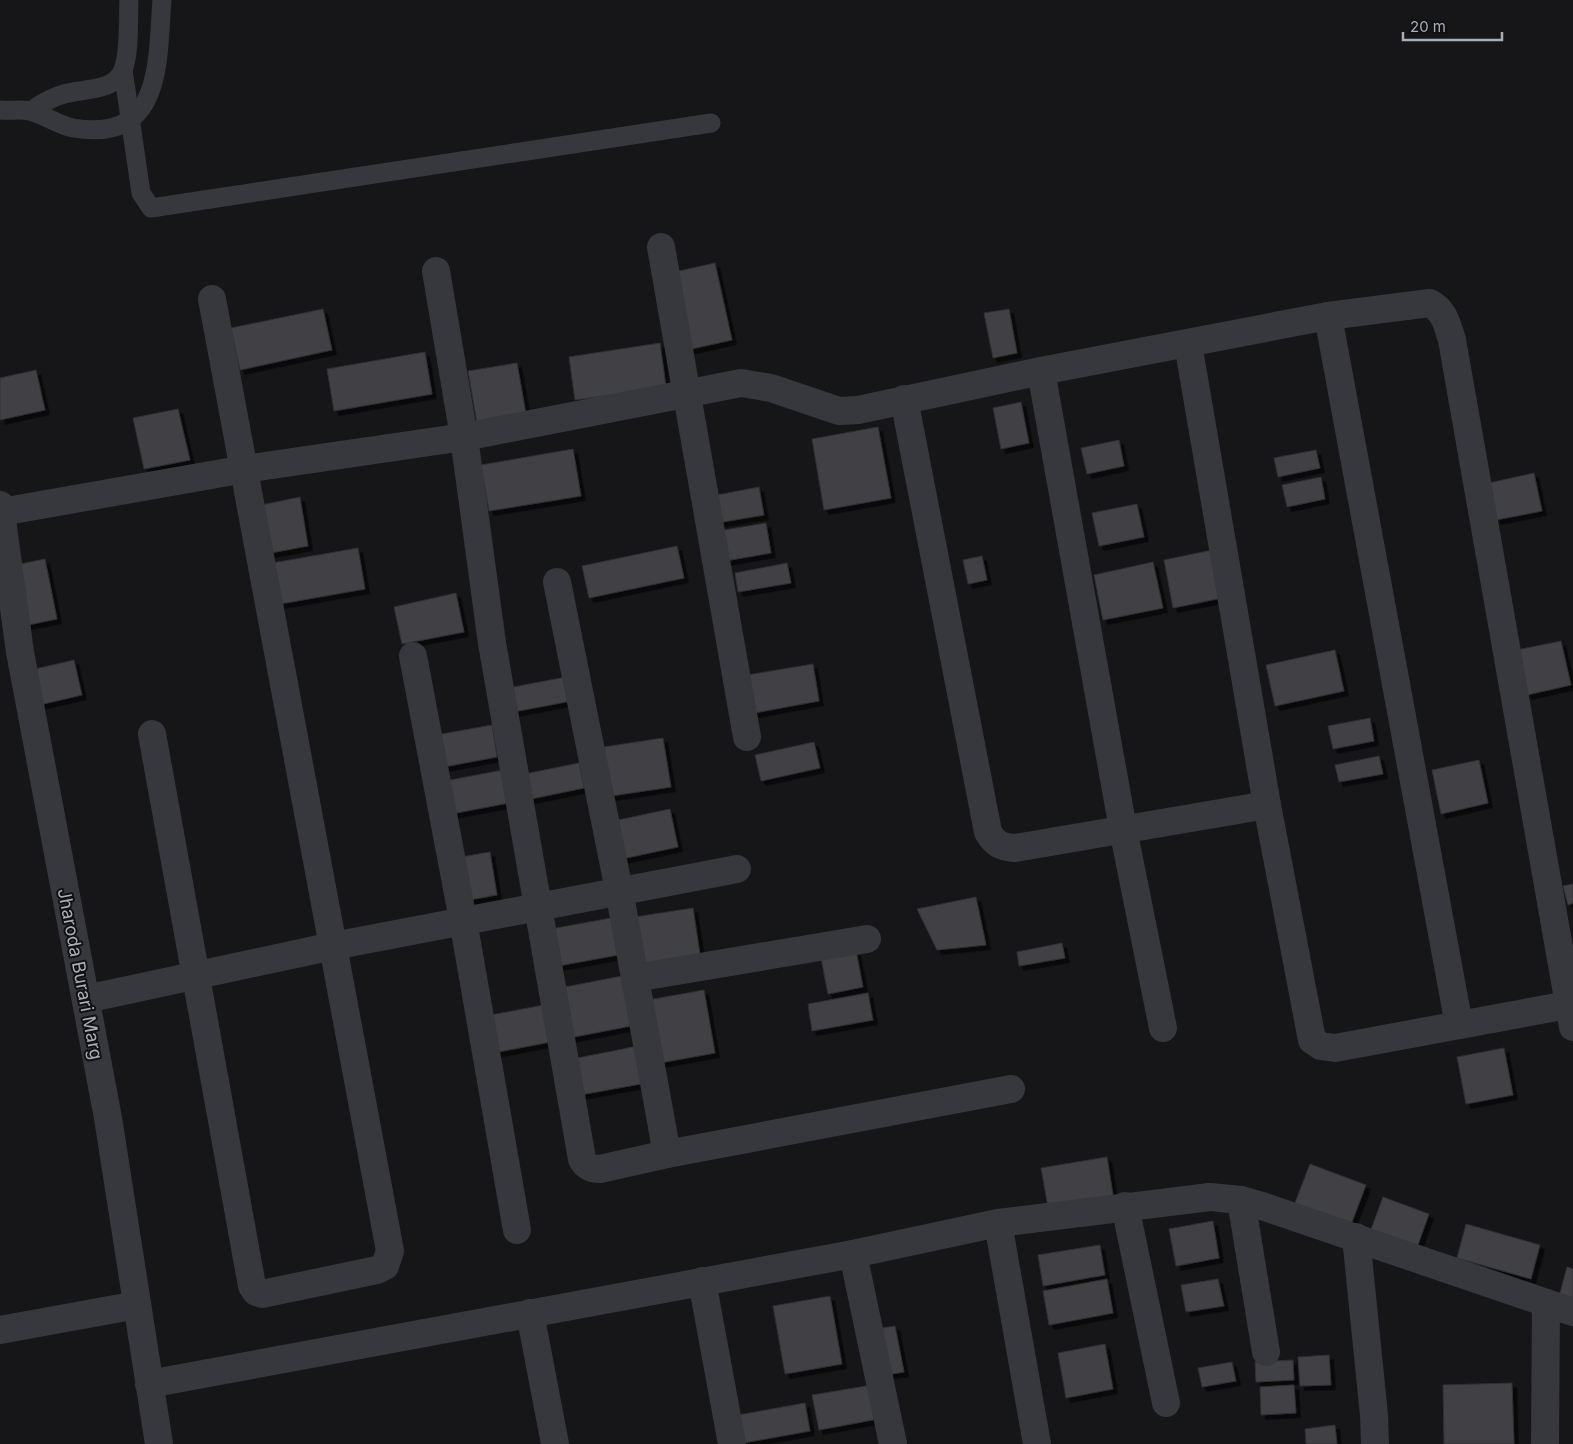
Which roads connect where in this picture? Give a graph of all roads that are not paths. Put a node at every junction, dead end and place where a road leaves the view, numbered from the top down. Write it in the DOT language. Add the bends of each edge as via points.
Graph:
graph roads {
  1 [pos="129,0"];
  2 [pos="162,0"];
  3 [pos="123,70"];
  4 [pos="0,110"];
  5 [pos="30,111"];
  6 [pos="131,119"];
  7 [pos="711,123"];
  8 [pos="661,247"];
  9 [pos="436,271"];
  10 [pos="212,299"];
  11 [pos="1328,316"];
  12 [pos="1188,344"];
  13 [pos="1042,371"];
  14 [pos="686,394"];
  15 [pos="904,399"];
  16 [pos="464,437"];
  17 [pos="245,469"];
  18 [pos="0,508"];
  19 [pos="557,582"];
  20 [pos="413,656"];
  21 [pos="152,734"];
  22 [pos="747,737"];
  23 [pos="1267,805"];
  24 [pos="1123,829"];
  25 [pos="737,869"];
  26 [pos="619,890"];
  27 [pos="539,906"];
  28 [pos="463,920"];
  29 [pos="867,939"];
  30 [pos="333,946"];
  31 [pos="197,975"];
  32 [pos="635,978"];
  33 [pos="86,999"];
  34 [pos="1572,1012"];
  35 [pos="1459,1024"];
  36 [pos="1163,1028"];
  37 [pos="1011,1089"];
  38 [pos="667,1154"];
  39 [pos="1241,1200"];
  40 [pos="1124,1206"];
  41 [pos="998,1223"];
  42 [pos="517,1230"];
  43 [pos="1356,1236"];
  44 [pos="853,1254"];
  45 [pos="702,1282"];
  46 [pos="1546,1303"];
  47 [pos="137,1305"];
  48 [pos="1573,1312"];
  49 [pos="530,1313"];
  50 [pos="0,1330"];
  51 [pos="1266,1352"];
  52 [pos="149,1384"];
  53 [pos="1166,1403"];
  54 [pos="159,1444"];
  55 [pos="555,1444"];
  56 [pos="732,1444"];
  57 [pos="893,1444"];
  58 [pos="1038,1444"];
  59 [pos="1375,1444"];
  60 [pos="1545,1444"];
  1 -- 3 [label="lane"];
  2 -- 6 [label="lane" via="154,85 145,104"];
  3 -- 5 [label="lane" via="115,81 105,87 58,95"];
  3 -- 6 [label="lane"];
  4 -- 5 [label="lane"];
  5 -- 6 [label="lane" via="72,128 99,130 122,125"];
  6 -- 7 [label="lane" via="141,193 151,208"];
  8 -- 14 [label="street"];
  9 -- 16 [label="street"];
  10 -- 17 [label="street"];
  11 -- 12 [label="street"];
  11 -- 34 [label="street" via="1430,302 1440,308 1445,317 1452,340"];
  11 -- 35 [label="street"];
  12 -- 13 [label="street"];
  12 -- 23 [label="street"];
  13 -- 15 [label="street"];
  13 -- 24 [label="street"];
  14 -- 15 [label="street" via="741,383 771,388 839,411"];
  14 -- 16 [label="street"];
  14 -- 22 [label="street"];
  15 -- 24 [label="street" via="988,832 1002,847 1015,848"];
  16 -- 17 [label="street"];
  16 -- 27 [label="street" via="492,643"];
  17 -- 18 [label="street"];
  17 -- 30 [label="street"];
  18 -- 33 [label="street, Jharoda Burari Marg" via="22,662"];
  19 -- 26 [label="street"];
  20 -- 28 [label="street"];
  21 -- 31 [label="street"];
  23 -- 24 [label="street"];
  23 -- 35 [label="street" via="1312,1040 1321,1046 1335,1048"];
  24 -- 36 [label="street"];
  25 -- 26 [label="street"];
  26 -- 27 [label="street"];
  26 -- 32 [label="street"];
  27 -- 28 [label="street"];
  27 -- 38 [label="street" via="582,1159 586,1165 600,1170"];
  28 -- 30 [label="street"];
  28 -- 42 [label="street"];
  29 -- 32 [label="street"];
  30 -- 31 [label="street"];
  30 -- 31 [label="street" via="390,1251 385,1266 377,1270 262,1294 252,1286"];
  31 -- 33 [label="street"];
  32 -- 38 [label="street"];
  33 -- 47 [label="street, Jharoda Burari Marg"];
  34 -- 35 [label="street"];
  37 -- 38 [label="street"];
  39 -- 40 [label="street" via="1210,1196"];
  39 -- 43 [label="street"];
  39 -- 51 [label="street"];
  40 -- 41 [label="street"];
  40 -- 53 [label="street"];
  41 -- 44 [label="street"];
  41 -- 58 [label="street"];
  43 -- 46 [label="street"];
  43 -- 59 [label="street"];
  44 -- 45 [label="street"];
  44 -- 57 [label="street"];
  45 -- 49 [label="street"];
  45 -- 56 [label="street"];
  46 -- 48 [label="street"];
  46 -- 60 [label="street"];
  47 -- 50 [label="street"];
  47 -- 52 [label="street, Jharoda Burari Marg"];
  49 -- 52 [label="street"];
  49 -- 55 [label="street"];
  52 -- 54 [label="street, Jharoda Burari Marg"];
}
